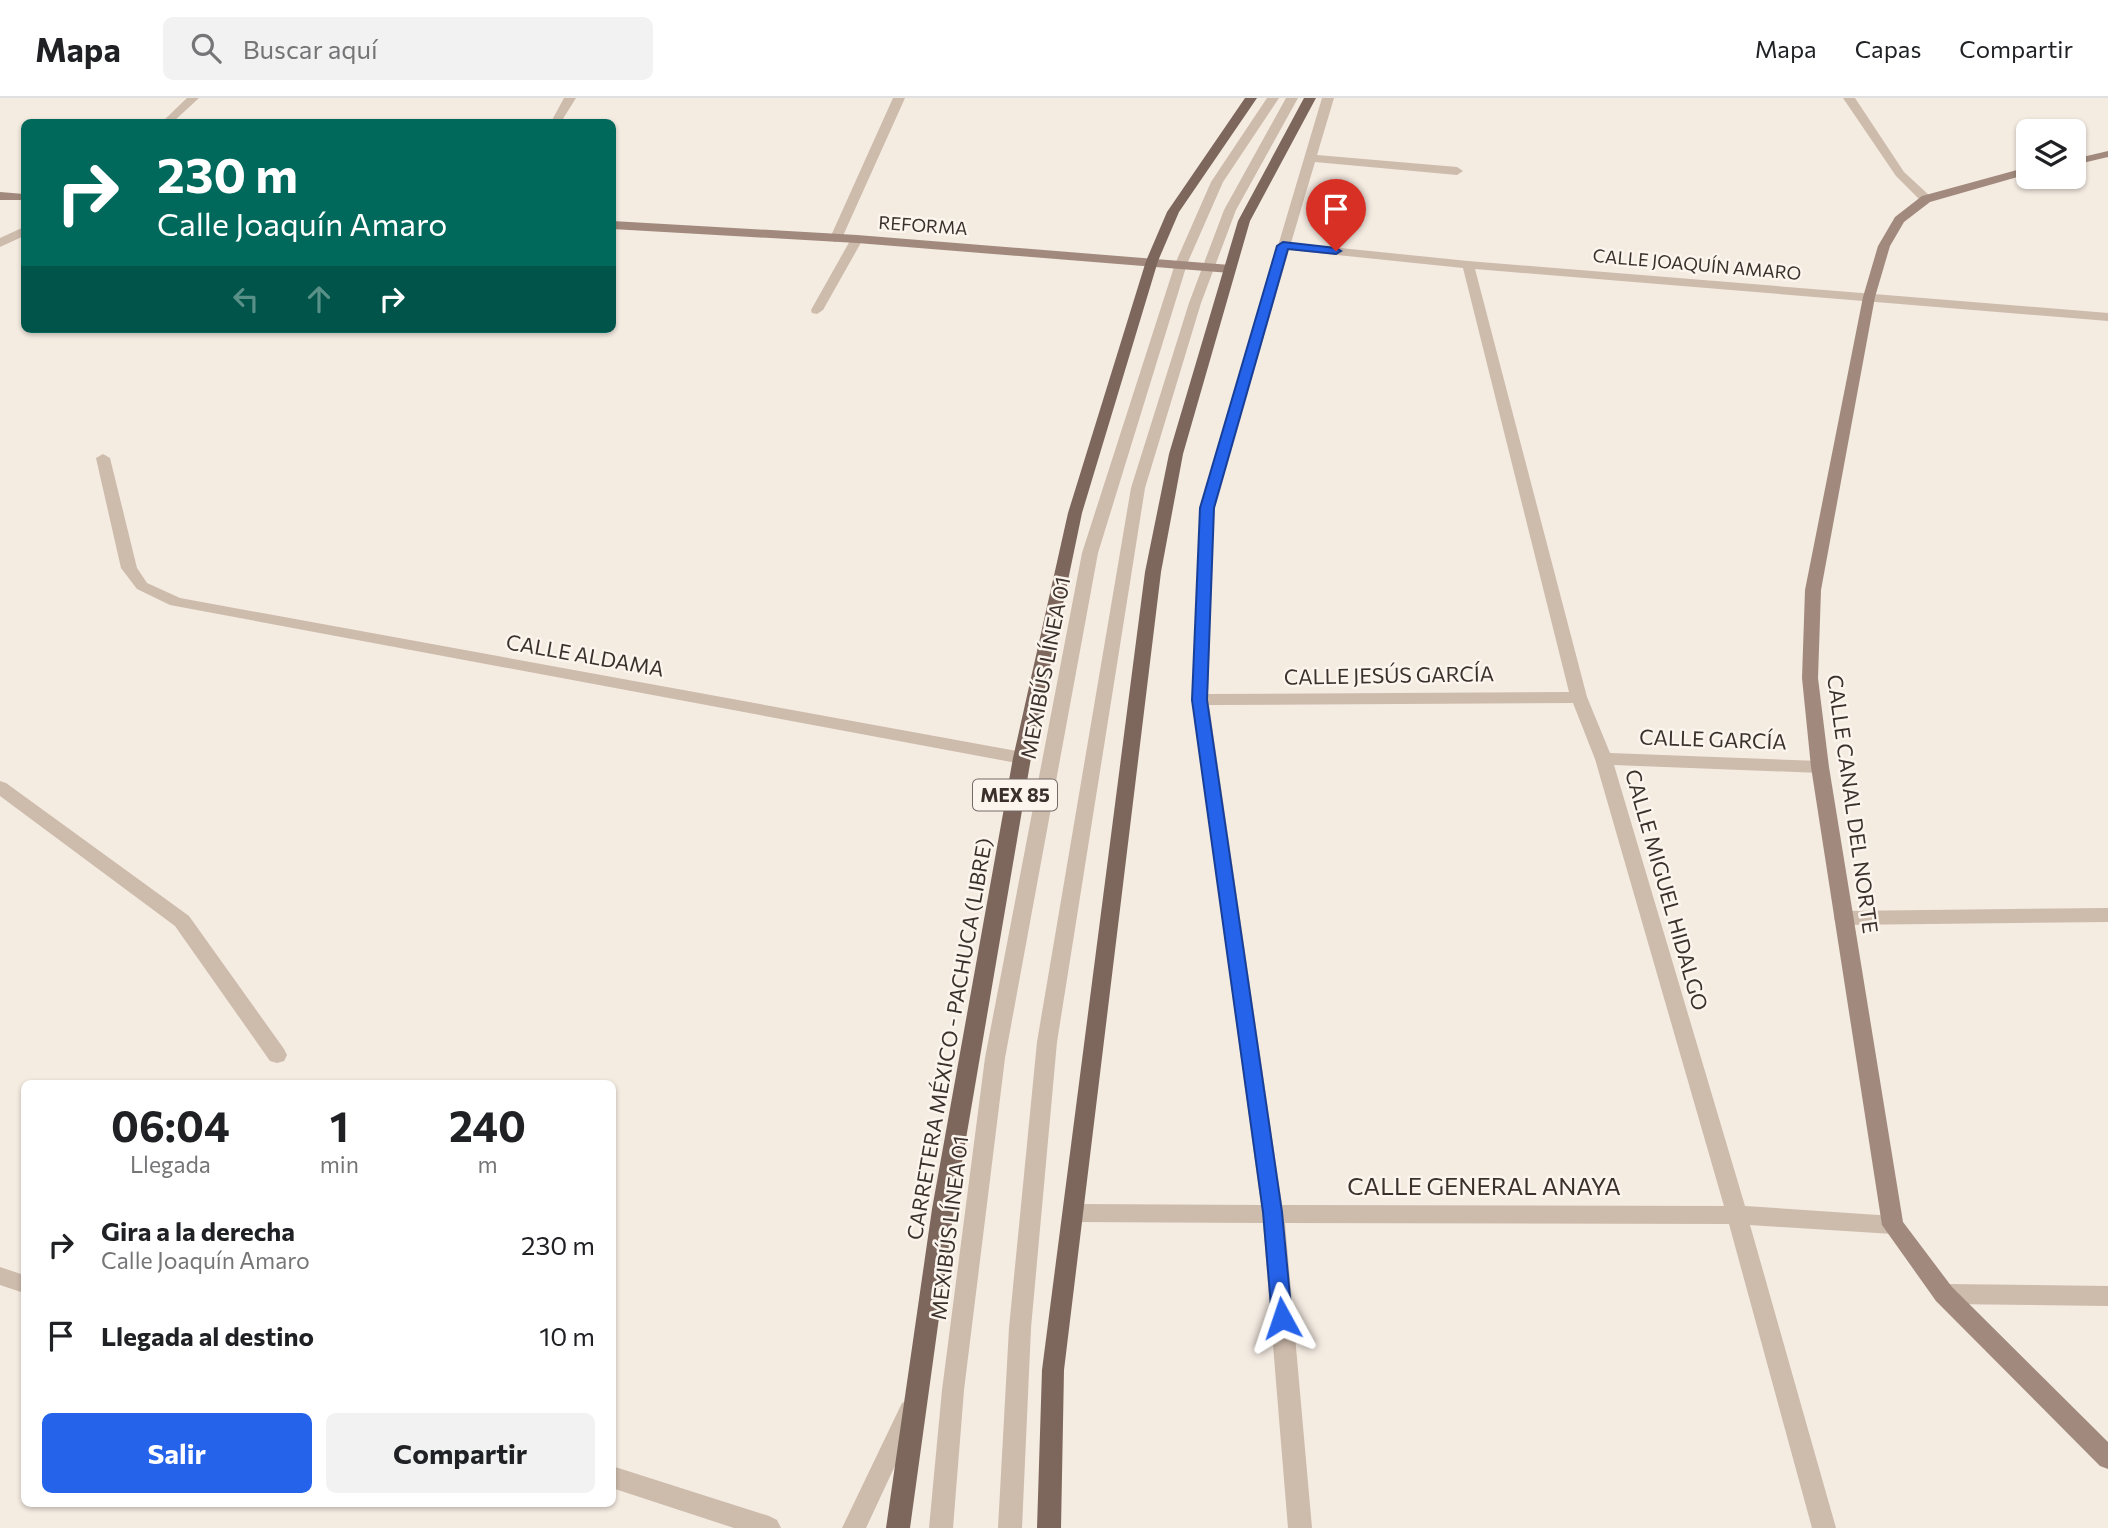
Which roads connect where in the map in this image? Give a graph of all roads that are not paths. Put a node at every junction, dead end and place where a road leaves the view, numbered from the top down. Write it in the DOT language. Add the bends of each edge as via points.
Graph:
graph roads {
  1 [pos="192,98"];
  2 [pos="570,98"];
  3 [pos="899,98"];
  4 [pos="1251,98"];
  5 [pos="1273,98"];
  6 [pos="1292,98"];
  7 [pos="1310,98"];
  8 [pos="1328,98"];
  9 [pos="1849,98"];
  10 [pos="170,119"];
  11 [pos="558,119"];
  12 [pos="2108,154"];
  13 [pos="1310,158"];
  14 [pos="2086,159"];
  15 [pos="1457,171"];
  16 [pos="2016,174"];
  17 [pos="0,196"];
  18 [pos="21,197"];
  19 [pos="1926,199"];
  20 [pos="616,225"];
  21 [pos="21,232"];
  22 [pos="836,238"];
  23 [pos="856,239"];
  24 [pos="0,243"];
  25 [pos="1283,246"];
  26 [pos="1152,261"];
  27 [pos="1181,264"];
  28 [pos="1468,265"];
  29 [pos="1208,266"];
  30 [pos="1230,269"];
  31 [pos="1869,297"];
  32 [pos="817,310"];
  33 [pos="2108,317"];
  34 [pos="103,458"];
  35 [pos="1579,697"];
  36 [pos="1200,700"];
  37 [pos="1022,758"];
  38 [pos="1604,759"];
  39 [pos="1820,767"];
  40 [pos="0,787"];
  41 [pos="2108,915"];
  42 [pos="1843,918"];
  43 [pos="277,1055"];
  44 [pos="1273,1212"];
  45 [pos="1074,1213"];
  46 [pos="1737,1215"];
  47 [pos="1893,1225"];
  48 [pos="0,1276"];
  49 [pos="21,1283"];
  50 [pos="1944,1294"];
  51 [pos="2108,1296"];
  52 [pos="920,1387"];
  53 [pos="2108,1458"];
  54 [pos="616,1478"];
  55 [pos="769,1528"];
  56 [pos="854,1528"];
  57 [pos="898,1528"];
  58 [pos="941,1528"];
  59 [pos="1010,1528"];
  60 [pos="1049,1528"];
  61 [pos="1300,1528"];
  62 [pos="1824,1528"];
  1 -- 10 [label="street"];
  2 -- 11 [label="street"];
  3 -- 22 [label="street"];
  4 -- 26 [label="main road, CARRETERA MÉXICO - PACHUCA (LIBRE) / MEX 85" via="1173,212"];
  5 -- 27 [label="street, MEXIBÚS LÍNEA 01" via="1217,182"];
  6 -- 29 [label="street" via="1230,209"];
  7 -- 30 [label="main road" via="1244,220"];
  8 -- 13 [label="street"];
  9 -- 19 [label="street" via="1900,174"];
  12 -- 14 [label="street"];
  13 -- 15 [label="street"];
  13 -- 25 [label="street"];
  16 -- 19 [label="street, CALLE CANAL DEL NORTE"];
  17 -- 18 [label="street"];
  19 -- 31 [label="street, CALLE CANAL DEL NORTE" via="1899,220 1884,246"];
  20 -- 22 [label="street, REFORMA"];
  21 -- 24 [label="street"];
  22 -- 23 [label="street, REFORMA"];
  23 -- 26 [label="street, REFORMA"];
  23 -- 32 [label="street"];
  25 -- 28 [label="street, CALLE JOAQUÍN AMARO"];
  25 -- 36 [label="street" via="1207,508"];
  26 -- 27 [label="street, REFORMA"];
  26 -- 37 [label="main road, CARRETERA MÉXICO - PACHUCA (LIBRE) / MEX 85" via="1075,513"];
  27 -- 29 [label="street, REFORMA"];
  27 -- 58 [label="street, MEXIBÚS LÍNEA 01" via="1090,553 995,1058 953,1390"];
  28 -- 31 [label="street, CALLE JOAQUÍN AMARO"];
  28 -- 35 [label="street, CALLE MIGUEL HIDALGO"];
  29 -- 30 [label="street, REFORMA"];
  29 -- 59 [label="street" via="1138,488 1047,1042 1020,1328"];
  30 -- 45 [label="main road" via="1176,454 1153,572"];
  31 -- 33 [label="street, CALLE JOAQUÍN AMARO"];
  31 -- 39 [label="street, CALLE CANAL DEL NORTE" via="1813,590 1810,678"];
  34 -- 37 [label="street, CALLE ALDAMA" via="129,568 142,586 176,602"];
  35 -- 36 [label="street, CALLE JESÚS GARCÍA"];
  35 -- 38 [label="street, CALLE MIGUEL HIDALGO"];
  36 -- 44 [label="street"];
  37 -- 52 [label="main road, CARRETERA MÉXICO - PACHUCA (LIBRE) / MEX 85" via="943,1209"];
  38 -- 39 [label="street, CALLE GARCÍA"];
  38 -- 46 [label="street, CALLE MIGUEL HIDALGO"];
  39 -- 42 [label="street, CALLE CANAL DEL NORTE"];
  40 -- 43 [label="street" via="183,921"];
  41 -- 42 [label="street"];
  42 -- 47 [label="street, CALLE CANAL DEL NORTE"];
  44 -- 45 [label="street, CALLE GENERAL ANAYA"];
  44 -- 46 [label="street, CALLE GENERAL ANAYA"];
  44 -- 61 [label="street"];
  45 -- 60 [label="main road" via="1053,1370"];
  46 -- 47 [label="street, CALLE GENERAL ANAYA"];
  46 -- 62 [label="street, CALLE MIGUEL HIDALGO"];
  47 -- 50 [label="street, CALLE CANAL DEL NORTE"];
  48 -- 49 [label="street"];
  50 -- 51 [label="street"];
  50 -- 53 [label="street, CALLE CANAL DEL NORTE"];
  52 -- 56 [label="street"];
  52 -- 57 [label="main road, CARRETERA MÉXICO - PACHUCA (LIBRE) / MEX 85"];
  54 -- 55 [label="street"];
}
